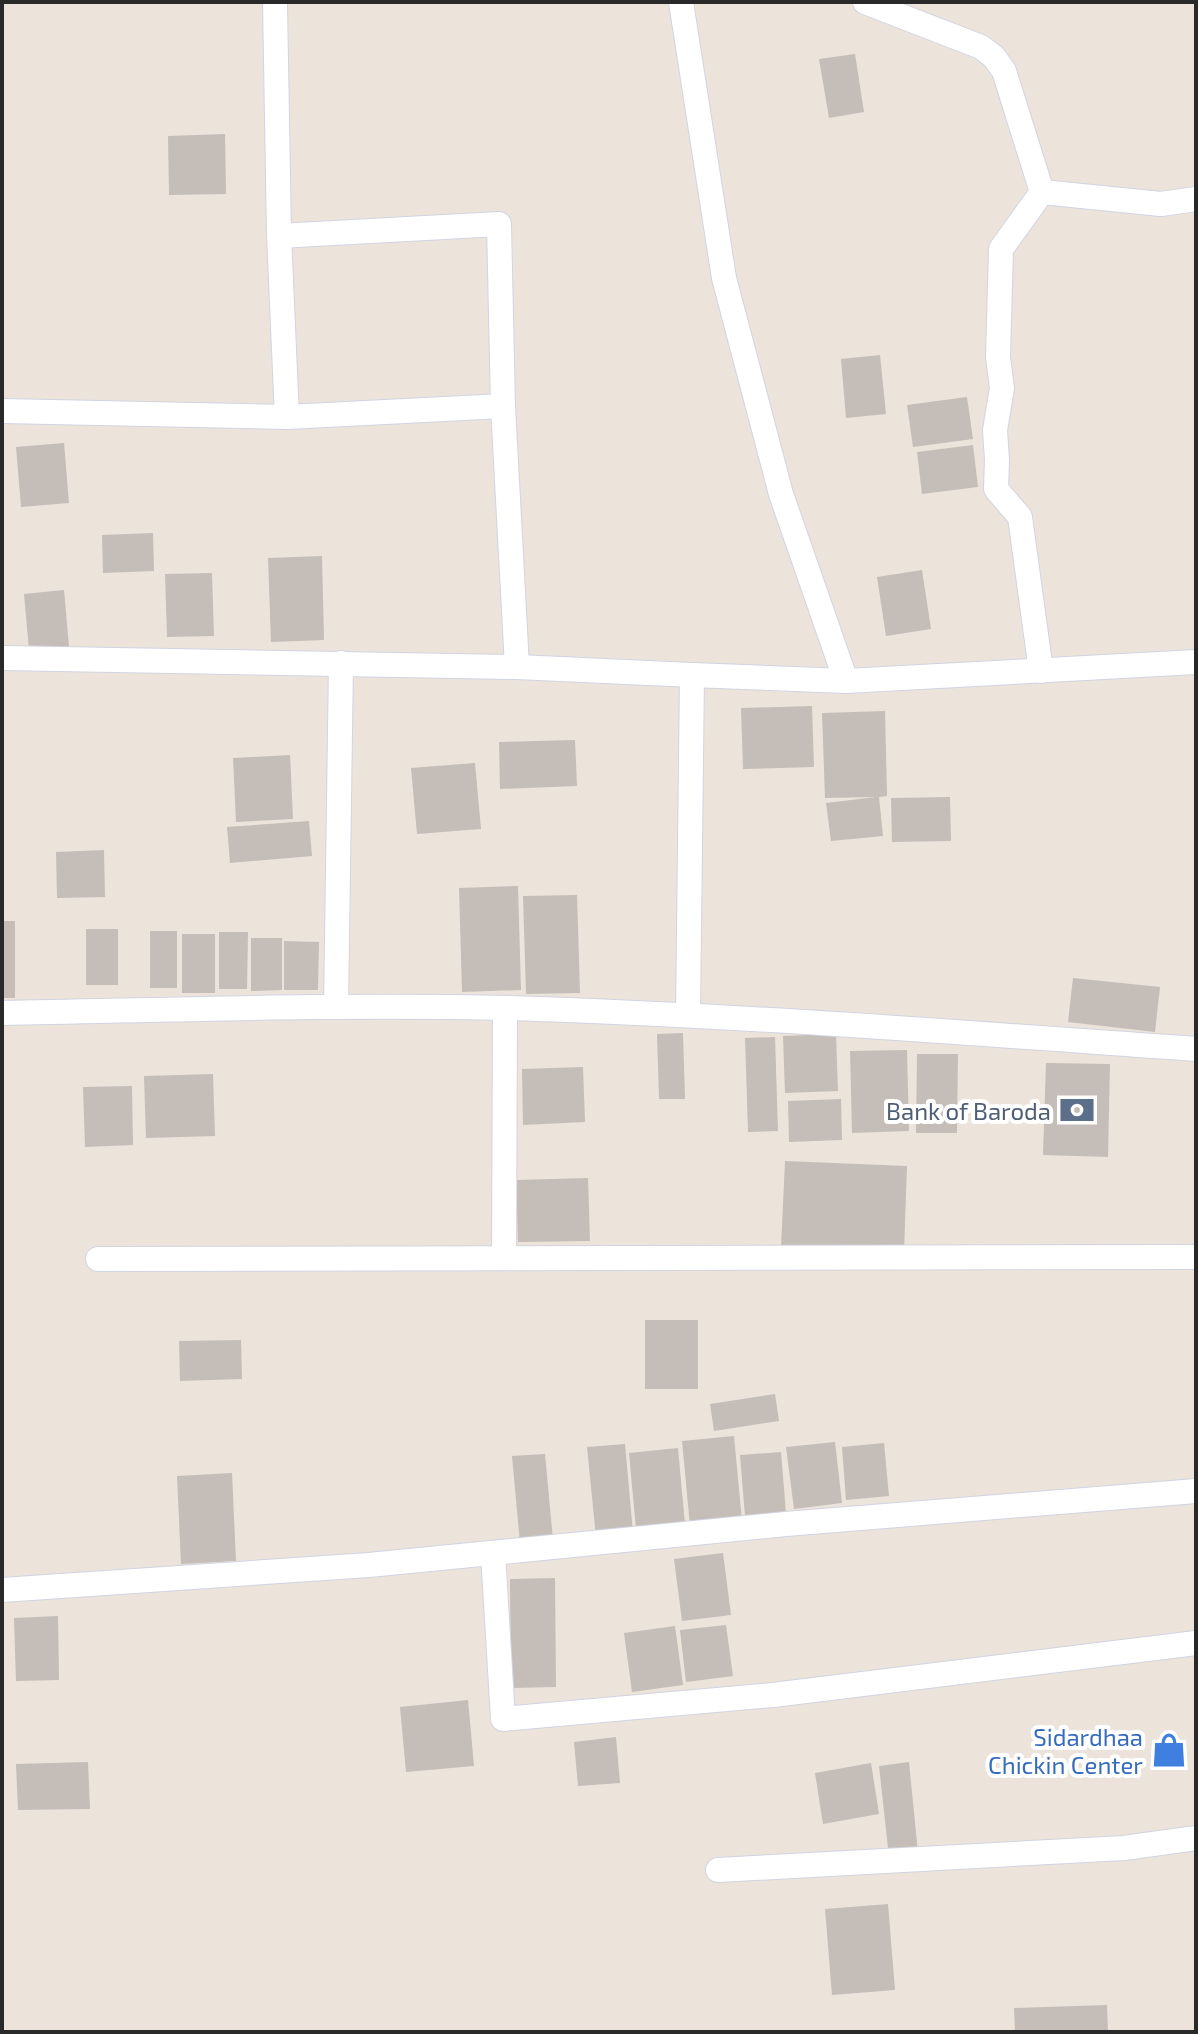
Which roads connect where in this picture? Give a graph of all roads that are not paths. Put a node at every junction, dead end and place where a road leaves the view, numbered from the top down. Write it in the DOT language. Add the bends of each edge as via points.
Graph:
graph roads {
  1 [pos="275,2"];
  2 [pos="681,2"];
  3 [pos="865,2"];
  4 [pos="1042,192"];
  5 [pos="1196,199"];
  6 [pos="279,236"];
  7 [pos="503,406"];
  8 [pos="2,411"];
  9 [pos="287,417"];
  10 [pos="2,658"];
  11 [pos="1196,662"];
  12 [pos="341,663"];
  13 [pos="517,667"];
  14 [pos="1041,671"];
  15 [pos="692,675"];
  16 [pos="846,681"];
  17 [pos="336,1007"];
  18 [pos="505,1008"];
  19 [pos="2,1013"];
  20 [pos="688,1014"];
  21 [pos="1196,1049"];
  22 [pos="1196,1257"];
  23 [pos="504,1258"];
  24 [pos="98,1259"];
  25 [pos="1196,1491"];
  26 [pos="493,1553"];
  27 [pos="2,1590"];
  28 [pos="1196,1643"];
  29 [pos="1196,1838"];
  30 [pos="718,1870"];
  1 -- 6 [label="street"];
  2 -- 16 [label="street" via="724,278 781,494"];
  3 -- 4 [label="street" via="981,47 994,57 1004,71"];
  4 -- 5 [label="street" via="1161,204"];
  4 -- 14 [label="street" via="1001,249 1002,388 995,430 996,489 1020,517"];
  6 -- 7 [label="street" via="499,224"];
  6 -- 9 [label="street"];
  7 -- 9 [label="street"];
  7 -- 13 [label="street"];
  8 -- 9 [label="street"];
  10 -- 12 [label="street"];
  11 -- 14 [label="street"];
  12 -- 13 [label="street"];
  12 -- 17 [label="street"];
  13 -- 15 [label="street"];
  14 -- 16 [label="street"];
  15 -- 16 [label="street"];
  15 -- 20 [label="street"];
  17 -- 18 [label="street"];
  17 -- 19 [label="street"];
  18 -- 20 [label="street"];
  18 -- 23 [label="street"];
  20 -- 21 [label="street"];
  22 -- 23 [label="street"];
  23 -- 24 [label="street"];
  25 -- 26 [label="street"];
  26 -- 27 [label="street"];
  26 -- 28 [label="street" via="503,1719 773,1695"];
  29 -- 30 [label="street" via="1124,1848"];
}
